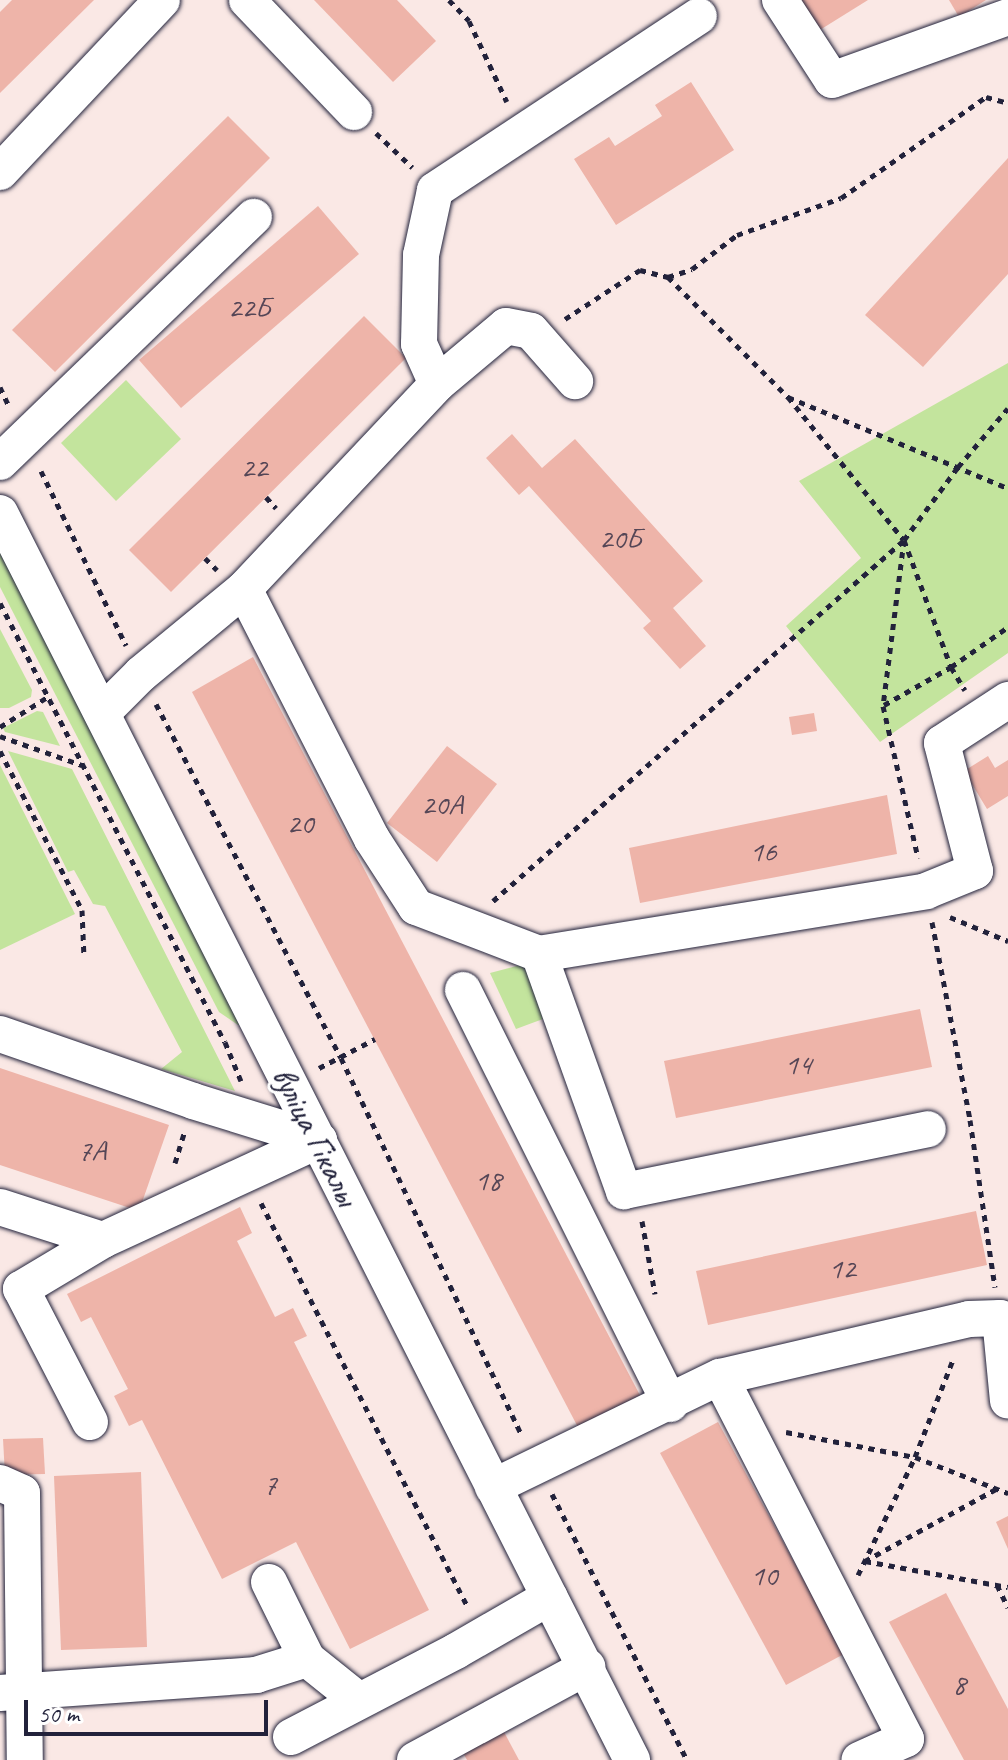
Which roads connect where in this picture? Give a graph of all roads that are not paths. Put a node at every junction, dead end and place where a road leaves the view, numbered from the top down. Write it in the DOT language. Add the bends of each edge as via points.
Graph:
graph roads {
  1 [pos="162,0"];
  2 [pos="247,0"];
  3 [pos="780,0"];
  4 [pos="699,16"];
  5 [pos="1008,17"];
  6 [pos="354,112"];
  7 [pos="0,172"];
  8 [pos="254,217"];
  9 [pos="575,381"];
  10 [pos="437,384"];
  11 [pos="13,451"];
  12 [pos="0,513"];
  13 [pos="244,589"];
  14 [pos="1008,700"];
  15 [pos="102,713"];
  16 [pos="539,954"];
  17 [pos="463,990"];
  18 [pos="0,1034"];
  19 [pos="928,1129"];
  20 [pos="319,1140"];
  21 [pos="0,1207"];
  22 [pos="103,1240"];
  23 [pos="720,1377"];
  24 [pos="1008,1401"];
  25 [pos="670,1404"];
  26 [pos="90,1422"];
  27 [pos="0,1483"];
  28 [pos="493,1487"];
  29 [pos="269,1582"];
  30 [pos="550,1597"];
  31 [pos="307,1659"];
  32 [pos="587,1667"];
  33 [pos="12,1693"];
  34 [pos="357,1699"];
  35 [pos="291,1737"];
  36 [pos="25,1760"];
  37 [pos="415,1760"];
  38 [pos="632,1760"];
  39 [pos="859,1760"];
  1 -- 7 [label="street"];
  2 -- 6 [label="street"];
  3 -- 5 [label="street" via="832,80"];
  4 -- 10 [label="street" via="435,190 421,255 419,344"];
  8 -- 11 [label="street"];
  9 -- 10 [label="street" via="531,331 506,326"];
  10 -- 13 [label="street"];
  12 -- 15 [label="street, вуліца Гікалы"];
  13 -- 15 [label="street"];
  13 -- 16 [label="street" via="372,839 416,907"];
  14 -- 16 [label="street" via="942,743 975,871 927,899"];
  15 -- 20 [label="street, вуліца Гікалы"];
  16 -- 19 [label="street" via="624,1191"];
  17 -- 25 [label="street"];
  18 -- 20 [label="street"];
  20 -- 22 [label="street"];
  20 -- 28 [label="street, вуліца Гікалы"];
  21 -- 22 [label="street"];
  22 -- 26 [label="street" via="21,1289"];
  23 -- 24 [label="street" via="984,1318"];
  23 -- 25 [label="street"];
  23 -- 39 [label="street" via="906,1739"];
  25 -- 28 [label="street"];
  27 -- 33 [label="street" via="22,1493"];
  28 -- 30 [label="street, вуліца Гікалы"];
  29 -- 31 [label="street"];
  30 -- 32 [label="street, вуліца Гікалы"];
  30 -- 34 [label="street"];
  31 -- 33 [label="street" via="256,1675"];
  31 -- 34 [label="street"];
  32 -- 37 [label="street"];
  32 -- 38 [label="street, вуліца Гікалы"];
  33 -- 36 [label="street"];
  34 -- 35 [label="street"];
}
